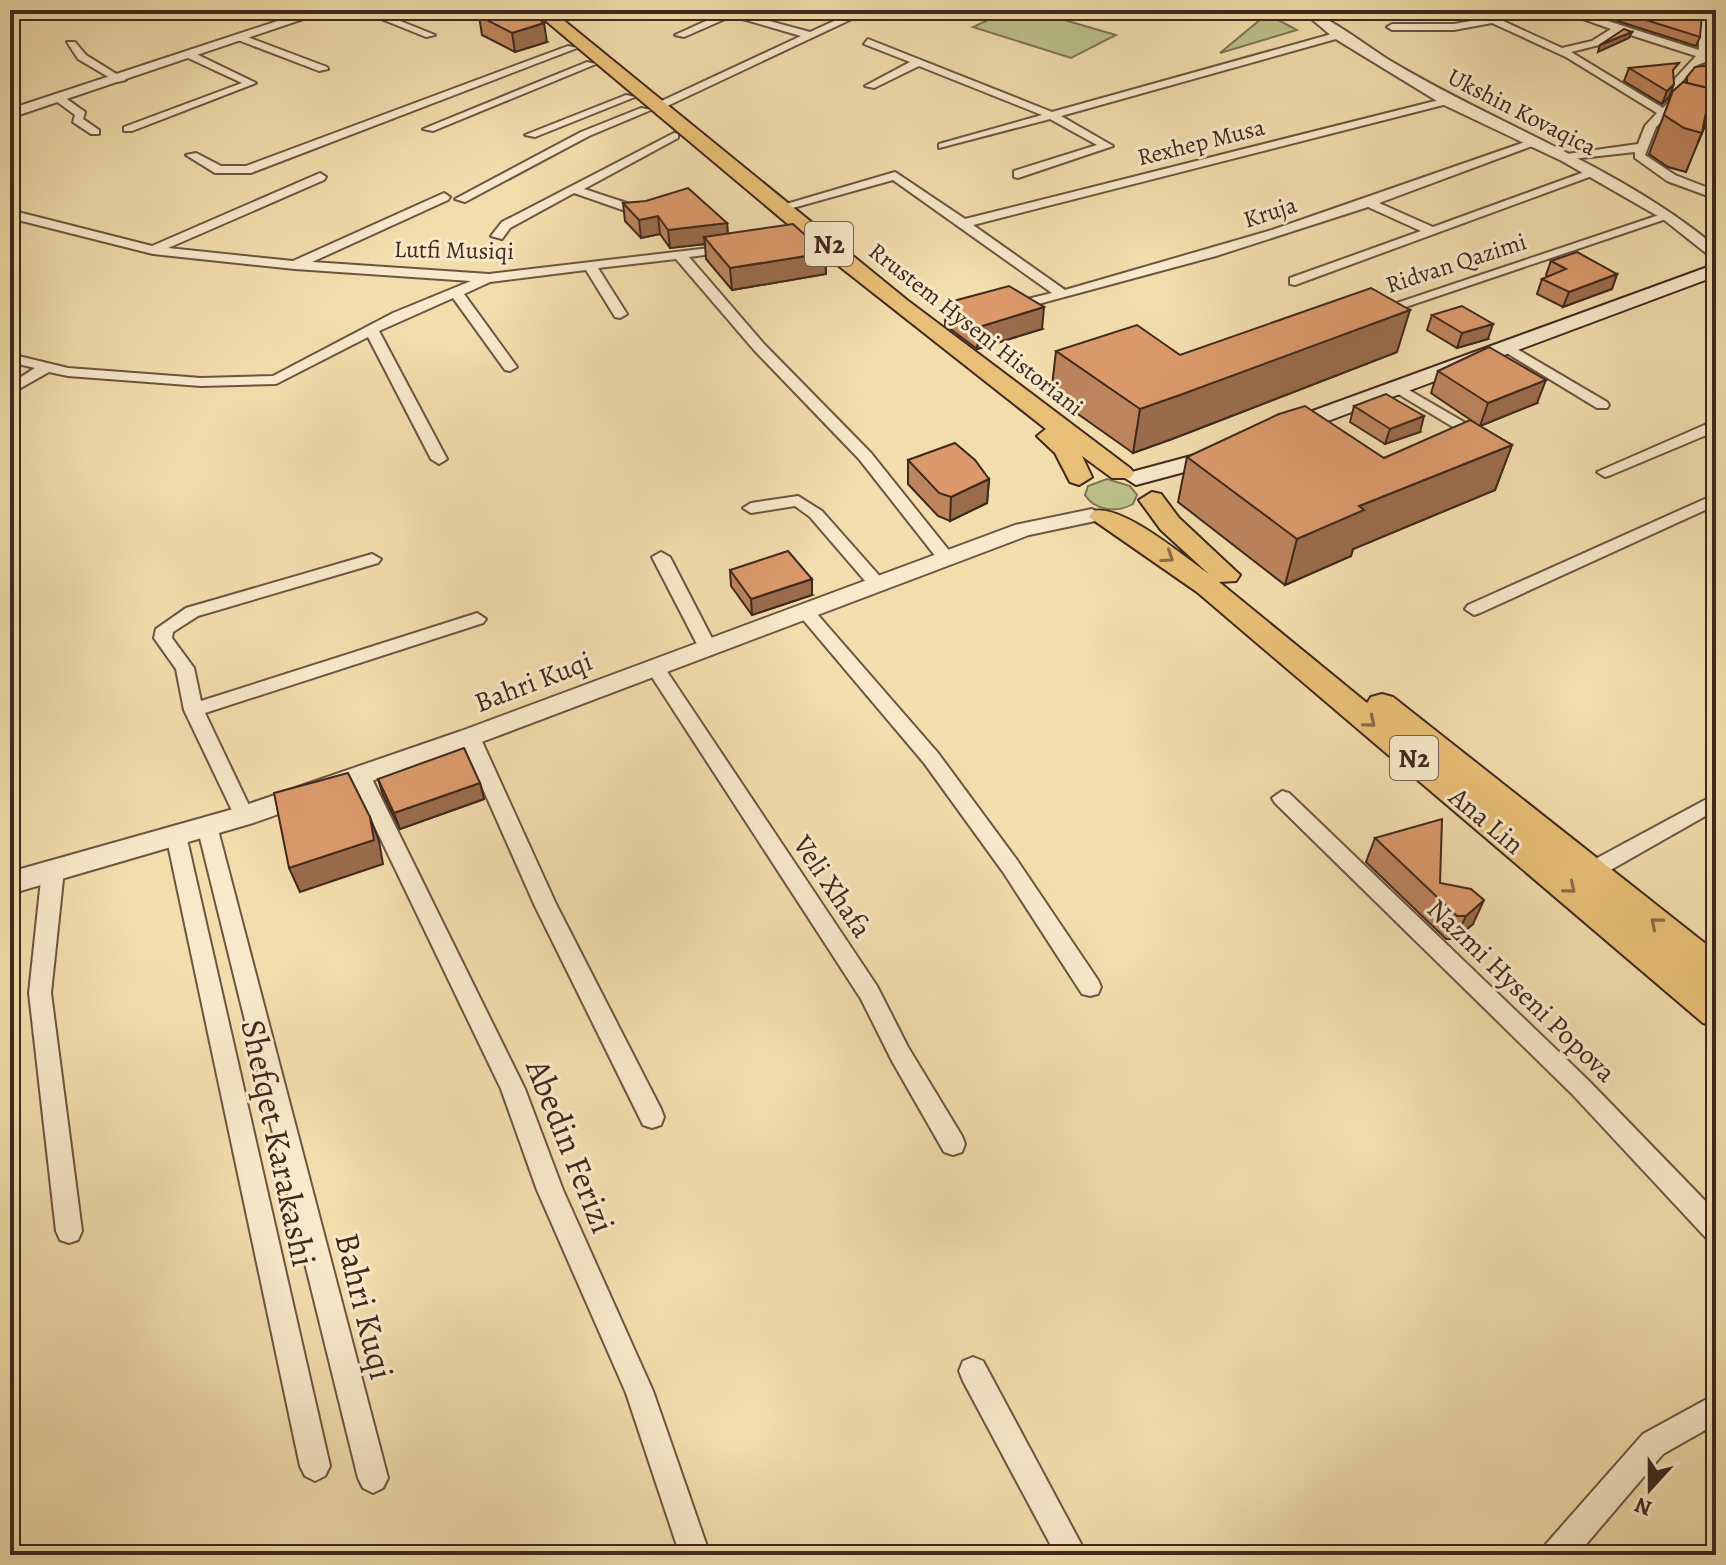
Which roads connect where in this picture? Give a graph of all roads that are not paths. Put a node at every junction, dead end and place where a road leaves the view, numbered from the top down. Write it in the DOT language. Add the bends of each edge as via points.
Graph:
graph roads {
  1 [pos="324,10"];
  2 [pos="364,10"];
  3 [pos="525,10"];
  4 [pos="541,10"];
  5 [pos="866,10"];
  6 [pos="1345,10"];
  7 [pos="1471,10"];
  8 [pos="1563,10"];
  9 [pos="735,11"];
  10 [pos="1311,13"];
  11 [pos="1710,14"];
  12 [pos="1493,20"];
  13 [pos="1392,27"];
  14 [pos="1620,28"];
  15 [pos="430,35"];
  16 [pos="680,35"];
  17 [pos="1339,35"];
  18 [pos="249,36"];
  19 [pos="811,36"];
  20 [pos="868,42"];
  21 [pos="71,44"];
  22 [pos="572,48"];
  23 [pos="1561,51"];
  24 [pos="190,55"];
  25 [pos="1710,57"];
  26 [pos="918,62"];
  27 [pos="591,64"];
  28 [pos="325,67"];
  29 [pos="121,80"];
  30 [pos="870,86"];
  31 [pos="215,94"];
  32 [pos="60,99"];
  33 [pos="1447,101"];
  34 [pos="644,104"];
  35 [pos="232,109"];
  36 [pos="1663,113"];
  37 [pos="10,114"];
  38 [pos="1051,116"];
  39 [pos="1716,126"];
  40 [pos="128,129"];
  41 [pos="95,132"];
  42 [pos="531,135"];
  43 [pos="674,136"];
  44 [pos="447,140"];
  45 [pos="1531,143"];
  46 [pos="943,146"];
  47 [pos="1644,147"];
  48 [pos="192,155"];
  49 [pos="1567,158"];
  50 [pos="1594,173"];
  51 [pos="1018,174"];
  52 [pos="320,177"];
  53 [pos="573,189"];
  54 [pos="1712,195"];
  55 [pos="444,197"];
  56 [pos="461,199"];
  57 [pos="1368,202"];
  58 [pos="782,207"];
  59 [pos="644,213"];
  60 [pos="10,214"];
  61 [pos="1669,216"];
  62 [pos="965,223"];
  63 [pos="1433,232"];
  64 [pos="497,236"];
  65 [pos="741,247"];
  66 [pos="153,250"];
  67 [pos="681,256"];
  68 [pos="1716,256"];
  69 [pos="295,265"];
  70 [pos="591,267"];
  71 [pos="1716,270"];
  72 [pos="489,278"];
  73 [pos="1295,281"];
  74 [pos="456,292"];
  75 [pos="1064,295"];
  76 [pos="1016,306"];
  77 [pos="620,314"];
  78 [pos="1358,318"];
  79 [pos="371,329"];
  80 [pos="1505,346"];
  81 [pos="10,358"];
  82 [pos="47,367"];
  83 [pos="510,367"];
  84 [pos="1395,386"];
  85 [pos="10,390"];
  86 [pos="1602,405"];
  87 [pos="1716,425"];
  88 [pos="1260,440"];
  89 [pos="1501,449"];
  90 [pos="1226,454"];
  91 [pos="439,459"];
  92 [pos="1605,472"];
  93 [pos="1140,486"];
  94 [pos="1716,499"];
  95 [pos="1086,502"];
  96 [pos="751,508"];
  97 [pos="661,557"];
  98 [pos="946,558"];
  99 [pos="372,559"];
  100 [pos="878,585"];
  101 [pos="1474,609"];
  102 [pos="805,611"];
  103 [pos="477,619"];
  104 [pos="708,648"];
  105 [pos="655,668"];
  106 [pos="194,710"];
  107 [pos="470,737"];
  108 [pos="359,773"];
  109 [pos="1282,798"];
  110 [pos="1716,801"];
  111 [pos="244,816"];
  112 [pos="207,826"];
  113 [pos="176,835"];
  114 [pos="53,870"];
  115 [pos="1593,870"];
  116 [pos="10,883"];
  117 [pos="1716,973"];
  118 [pos="1090,987"];
  119 [pos="1716,1012"];
  120 [pos="652,1117"];
  121 [pos="953,1144"];
  122 [pos="1716,1230"];
  123 [pos="69,1231"];
  124 [pos="973,1371"];
  125 [pos="1716,1408"];
  126 [pos="315,1466"];
  127 [pos="373,1478"];
  128 [pos="695,1555"];
  129 [pos="1072,1555"];
  130 [pos="1557,1555"];
  1 -- 18 [label="street"];
  2 -- 15 [label="street"];
  3 -- 22 [label="main road, Rrustem Hyseni Historiani / N2"];
  4 -- 34 [label="main road, Rrustem Hyseni Historiani / N2"];
  5 -- 19 [label="street"];
  6 -- 10 [label="street"];
  7 -- 12 [label="street"];
  8 -- 14 [label="street"];
  9 -- 16 [label="street"];
  9 -- 19 [label="street"];
  10 -- 17 [label="street, Ukshin Kovaqica"];
  11 -- 25 [label="street" via="1704,27"];
  12 -- 13 [label="street" via="1454,27"];
  12 -- 23 [label="street"];
  14 -- 23 [label="street" via="1595,43"];
  14 -- 25 [label="street"];
  17 -- 33 [label="street, Ukshin Kovaqica"];
  17 -- 38 [label="street"];
  18 -- 24 [label="street"];
  18 -- 28 [label="street"];
  19 -- 34 [label="street"];
  20 -- 26 [label="street"];
  21 -- 29 [label="street" via="82,57"];
  22 -- 27 [label="main road, Rrustem Hyseni Historiani / N2"];
  22 -- 48 [label="street" via="247,170 219,170"];
  23 -- 36 [label="street"];
  24 -- 29 [label="street"];
  24 -- 31 [label="street" via="251,83"];
  25 -- 36 [label="street" via="1691,64 1676,83 1678,99"];
  26 -- 30 [label="street"];
  26 -- 38 [label="street"];
  27 -- 34 [label="main road, Rrustem Hyseni Historiani / N2"];
  27 -- 44 [label="street" via="429,129"];
  29 -- 32 [label="street"];
  31 -- 35 [label="street"];
  31 -- 40 [label="street"];
  32 -- 37 [label="street"];
  32 -- 41 [label="street"];
  33 -- 45 [label="street, Ukshin Kovaqica"];
  33 -- 62 [label="street, Rexhep Musa"];
  34 -- 42 [label="street"];
  34 -- 43 [label="main road, Rrustem Hyseni Historiani / N2"];
  34 -- 56 [label="street"];
  34 -- 58 [label="main road, Rrustem Hyseni Historiani / N2"];
  36 -- 39 [label="street"];
  36 -- 47 [label="street" via="1651,126"];
  38 -- 46 [label="street"];
  38 -- 51 [label="street" via="1107,146"];
  43 -- 53 [label="street"];
  43 -- 95 [label="main road, Rrustem Hyseni Historiani / N2" via="794,238 1066,449"];
  45 -- 49 [label="street, Ukshin Kovaqica"];
  45 -- 57 [label="street, Kruja"];
  47 -- 49 [label="street"];
  47 -- 54 [label="street" via="1642,160"];
  49 -- 50 [label="street, Ukshin Kovaqica"];
  50 -- 61 [label="street, Ukshin Kovaqica"];
  50 -- 63 [label="street"];
  52 -- 66 [label="street"];
  53 -- 59 [label="street"];
  53 -- 64 [label="street" via="506,225"];
  55 -- 69 [label="street"];
  57 -- 63 [label="street"];
  57 -- 75 [label="street, Kruja"];
  58 -- 62 [label="street" via="895,176"];
  58 -- 93 [label="main road, Rrustem Hyseni Historiani / N2" via="1054,426"];
  60 -- 66 [label="street, Lutfi Musiqi"];
  61 -- 68 [label="street, Ukshin Kovaqica"];
  61 -- 78 [label="street, Ridvan Qazimi"];
  62 -- 75 [label="street"];
  63 -- 73 [label="street"];
  65 -- 67 [label="street, Lutfi Musiqi"];
  66 -- 69 [label="street, Lutfi Musiqi"];
  67 -- 70 [label="street, Lutfi Musiqi"];
  67 -- 98 [label="street" via="759,347 865,456"];
  69 -- 72 [label="street, Lutfi Musiqi"];
  70 -- 72 [label="street, Lutfi Musiqi"];
  70 -- 77 [label="street"];
  71 -- 80 [label="main road"];
  72 -- 74 [label="street"];
  74 -- 79 [label="street"];
  74 -- 83 [label="street"];
  75 -- 76 [label="street, Kruja"];
  79 -- 82 [label="street" via="276,380 201,382"];
  79 -- 91 [label="street"];
  80 -- 84 [label="main road"];
  80 -- 86 [label="street"];
  81 -- 82 [label="street"];
  82 -- 85 [label="street"];
  84 -- 88 [label="main road"];
  84 -- 89 [label="street"];
  87 -- 92 [label="street"];
  90 -- 93 [label="main road"];
  93 -- 95 [label="main road" via="1099,471"];
  93 -- 95 [label="main road" via="1135,516"];
  93 -- 115 [label="main road, Ana Lin / N2" via="1197,551"];
  94 -- 101 [label="street"];
  95 -- 98 [label="street, Bahri Kuqi"];
  95 -- 119 [label="main road, Ana Lin / N2, one-way" via="1207,586"];
  96 -- 100 [label="street" via="798,501 816,514"];
  97 -- 104 [label="street"];
  98 -- 100 [label="street, Bahri Kuqi"];
  99 -- 106 [label="street" via="174,621 163,638 185,668"];
  100 -- 102 [label="street, Bahri Kuqi"];
  102 -- 104 [label="street, Bahri Kuqi"];
  102 -- 118 [label="street" via="931,758"];
  103 -- 106 [label="street"];
  104 -- 105 [label="street, Bahri Kuqi"];
  105 -- 107 [label="street, Bahri Kuqi"];
  105 -- 121 [label="street, Veli Xhafa" via="869,993"];
  106 -- 111 [label="street"];
  107 -- 108 [label="street, Bahri Kuqi"];
  107 -- 120 [label="street" via="545,904"];
  108 -- 111 [label="street, Bahri Kuqi"];
  108 -- 128 [label="street, Abedin Ferizi" via="513,1089 550,1190 639,1391"];
  109 -- 122 [label="street, Nazmi Hyseni Popova" via="1580,1087"];
  110 -- 115 [label="street"];
  111 -- 112 [label="street, Bahri Kuqi"];
  112 -- 113 [label="street, Bahri Kuqi"];
  112 -- 127 [label="street, Bahri Kuqi"];
  113 -- 114 [label="street, Bahri Kuqi"];
  113 -- 126 [label="street, Shefqet Karakashi"];
  114 -- 116 [label="street, Bahri Kuqi"];
  114 -- 123 [label="street" via="40,993"];
  117 -- 115 [label="main road, Ana Lin / N2, one-way"];
  124 -- 129 [label="street"];
  125 -- 130 [label="street" via="1653,1444"];
}
